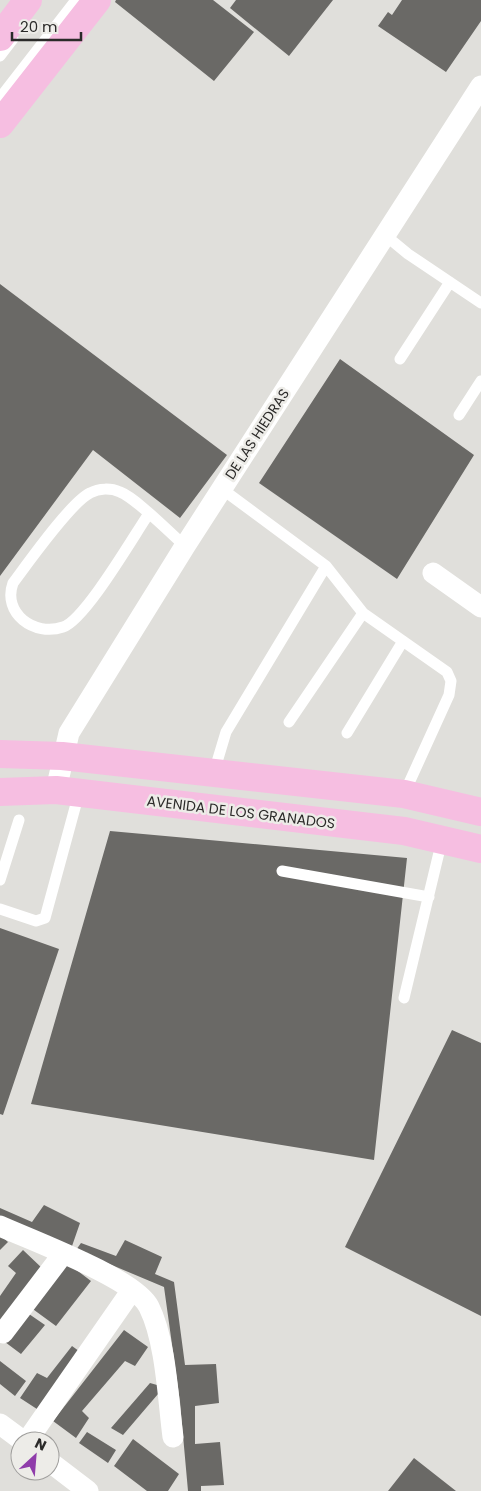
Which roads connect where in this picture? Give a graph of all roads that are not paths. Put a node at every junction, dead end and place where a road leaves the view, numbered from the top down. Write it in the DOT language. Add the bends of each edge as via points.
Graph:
graph roads {
  1 [pos="76,0"];
  2 [pos="97,0"];
  3 [pos="30,7"];
  4 [pos="0,37"];
  5 [pos="0,56"];
  6 [pos="481,86"];
  7 [pos="0,98"];
  8 [pos="0,124"];
  9 [pos="385,235"];
  10 [pos="450,282"];
  11 [pos="481,303"];
  12 [pos="400,359"];
  13 [pos="481,380"];
  14 [pos="458,415"];
  15 [pos="222,489"];
  16 [pos="148,514"];
  17 [pos="185,546"];
  18 [pos="326,566"];
  19 [pos="433,573"];
  20 [pos="481,607"];
  21 [pos="363,613"];
  22 [pos="403,642"];
  23 [pos="289,722"];
  24 [pos="348,733"];
  25 [pos="0,754"];
  26 [pos="62,756"];
  27 [pos="214,772"];
  28 [pos="0,792"];
  29 [pos="67,792"];
  30 [pos="404,794"];
  31 [pos="481,812"];
  32 [pos="19,820"];
  33 [pos="442,840"];
  34 [pos="481,849"];
  35 [pos="282,871"];
  36 [pos="0,880"];
  37 [pos="430,897"];
  38 [pos="0,909"];
  39 [pos="404,998"];
  40 [pos="0,1226"];
  41 [pos="63,1254"];
  42 [pos="132,1290"];
  43 [pos="3,1333"];
  44 [pos="34,1431"];
  45 [pos="173,1437"];
  46 [pos="60,1470"];
  47 [pos="88,1491"];
  1 -- 7 [label="lane"];
  2 -- 8 [label="main road"];
  3 -- 4 [label="main road"];
  3 -- 5 [label="lane"];
  6 -- 9 [label="street, DE LAS HIEDRAS"];
  9 -- 10 [label="lane"];
  9 -- 15 [label="street, DE LAS HIEDRAS"];
  10 -- 11 [label="lane"];
  10 -- 12 [label="lane"];
  13 -- 14 [label="lane"];
  15 -- 17 [label="street, DE LAS HIEDRAS"];
  15 -- 18 [label="lane"];
  16 -- 16 [label="lane" via="122,492 102,489 86,495 13,583 9,595 12,608 23,621 37,628 63,627 73,620 101,586"];
  16 -- 17 [label="lane"];
  17 -- 26 [label="street, DE LAS HIEDRAS" via="69,732"];
  18 -- 21 [label="lane"];
  18 -- 27 [label="lane" via="226,732"];
  19 -- 20 [label="street"];
  21 -- 22 [label="lane"];
  21 -- 23 [label="lane"];
  22 -- 24 [label="lane"];
  22 -- 30 [label="lane" via="447,672 451,681 449,695"];
  25 -- 26 [label="main road"];
  26 -- 27 [label="main road"];
  26 -- 29 [label="street, DE LAS HIEDRAS"];
  27 -- 30 [label="main road"];
  28 -- 29 [label="main road, AVENIDA DE LOS GRANADOS"];
  29 -- 33 [label="main road, AVENIDA DE LOS GRANADOS" via="404,831"];
  29 -- 38 [label="lane" via="45,918 36,921"];
  30 -- 31 [label="main road"];
  32 -- 36 [label="lane"];
  33 -- 34 [label="main road, AVENIDA DE LOS GRANADOS"];
  33 -- 37 [label="lane"];
  35 -- 37 [label="lane"];
  37 -- 39 [label="lane"];
  40 -- 41 [label="street"];
  41 -- 42 [label="street"];
  41 -- 43 [label="street"];
  42 -- 44 [label="street"];
  42 -- 45 [label="street" via="149,1305 160,1338"];
  46 -- 47 [label="street"];
}
